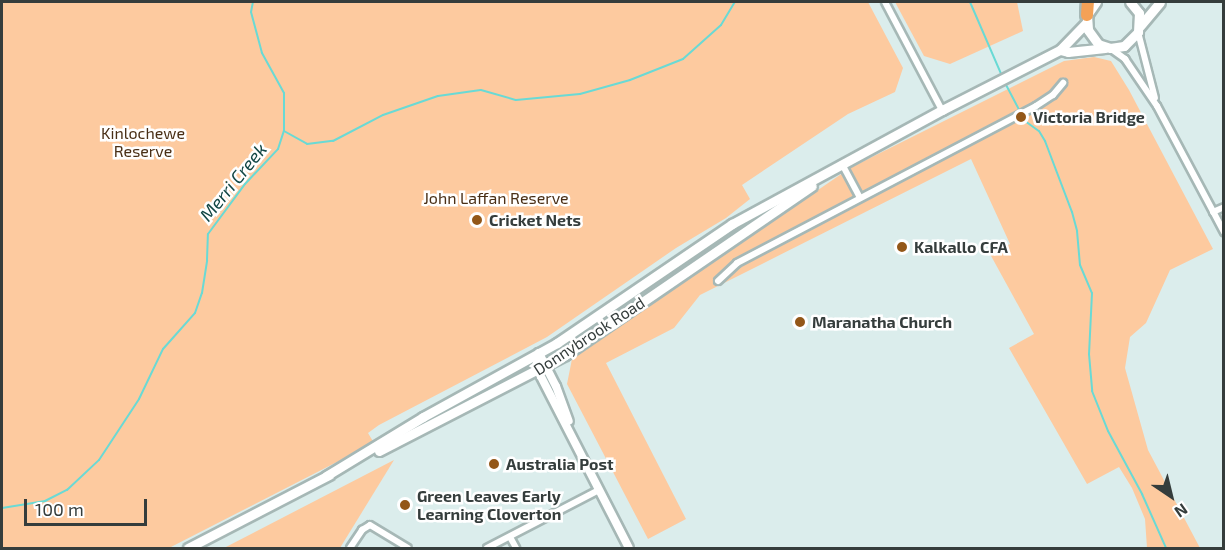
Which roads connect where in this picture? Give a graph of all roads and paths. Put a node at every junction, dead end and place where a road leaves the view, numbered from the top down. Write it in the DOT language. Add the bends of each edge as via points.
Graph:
graph roads {
  1 [pos="885,2"];
  2 [pos="1088,2"];
  3 [pos="1096,2"];
  4 [pos="1130,2"];
  5 [pos="1160,2"];
  6 [pos="1087,18"];
  7 [pos="1138,30"];
  8 [pos="1108,48"];
  9 [pos="1060,50"];
  10 [pos="1063,83"];
  11 [pos="1156,106"];
  12 [pos="942,110"];
  13 [pos="839,166"];
  14 [pos="860,198"];
  15 [pos="1224,207"];
  16 [pos="1213,212"];
  17 [pos="1224,232"];
  18 [pos="718,281"];
  19 [pos="539,353"];
  20 [pos="542,368"];
  21 [pos="326,476"];
  22 [pos="599,490"];
  23 [pos="510,537"];
  24 [pos="188,549"];
  25 [pos="350,549"];
  26 [pos="408,549"];
  27 [pos="487,549"];
  28 [pos="516,549"];
  29 [pos="629,549"];
  1 -- 12 [label="street"];
  2 -- 6 [label="highway"];
  3 -- 6 [label="main road, Donnybrook Road"];
  4 -- 7 [label="main road" via="1138,13"];
  5 -- 7 [label="main road"];
  6 -- 8 [label="main road" via="1092,38"];
  6 -- 9 [label="main road, Donnybrook Road"];
  7 -- 8 [label="main road" via="1124,46"];
  7 -- 11 [label="street"];
  8 -- 9 [label="main road, Donnybrook Road"];
  8 -- 11 [label="street" via="1125,59"];
  9 -- 12 [label="main road, Donnybrook Road"];
  10 -- 14 [label="street" via="1030,110"];
  11 -- 16 [label="street"];
  12 -- 13 [label="main road, Donnybrook Road"];
  13 -- 14 [label="street"];
  13 -- 19 [label="main road, Donnybrook Road" via="732,224"];
  13 -- 20 [label="main road, Donnybrook Road" via="597,335"];
  14 -- 18 [label="street" via="737,263"];
  15 -- 16 [label="street"];
  16 -- 17 [label="street"];
  19 -- 20 [label="street"];
  19 -- 21 [label="main road, Donnybrook Road"];
  20 -- 21 [label="main road, Donnybrook Road"];
  20 -- 22 [label="street" via="561,397 575,442"];
  21 -- 24 [label="main road, Donnybrook Road"];
  22 -- 23 [label="street"];
  22 -- 29 [label="street"];
  23 -- 27 [label="street"];
  23 -- 28 [label="street"];
  25 -- 26 [label="street" via="370,525"];
}
